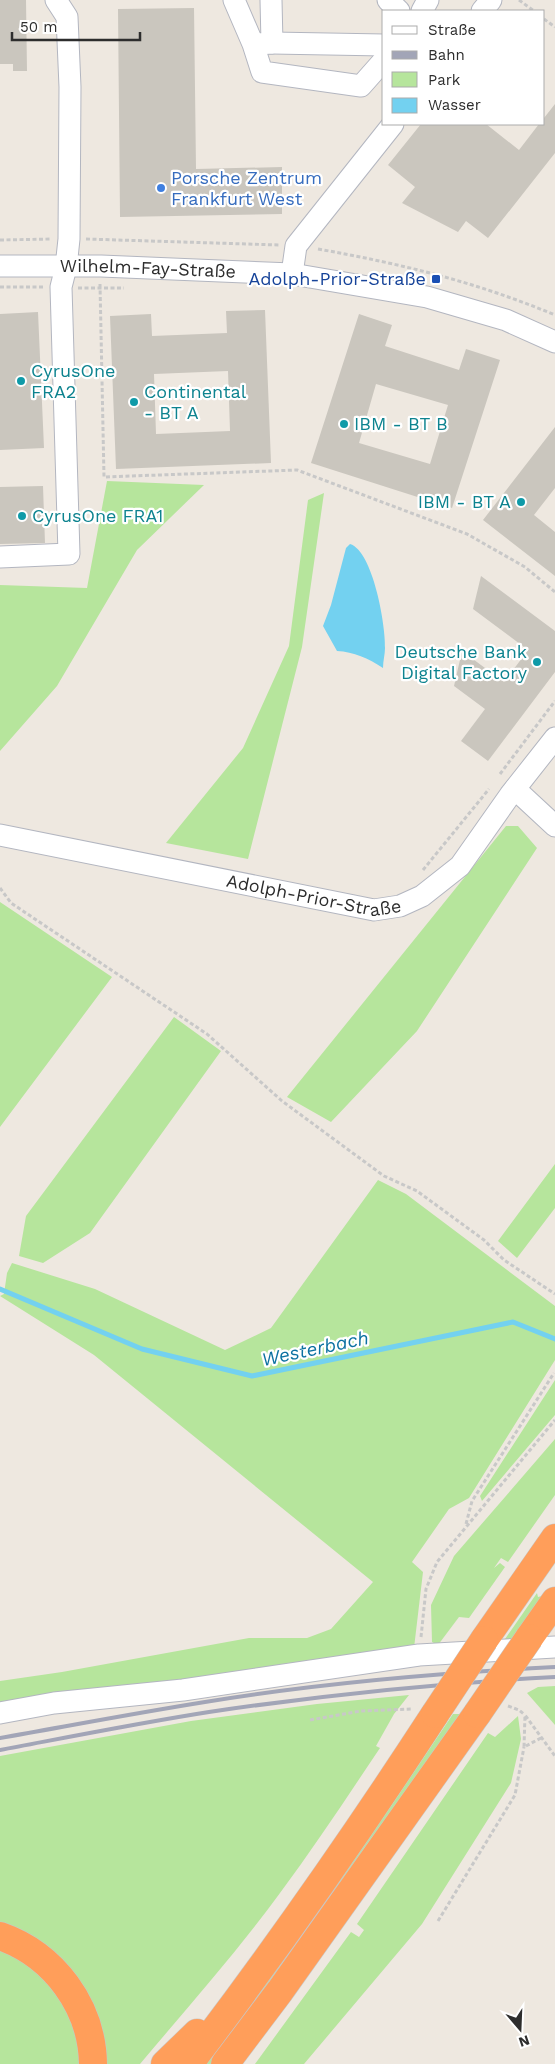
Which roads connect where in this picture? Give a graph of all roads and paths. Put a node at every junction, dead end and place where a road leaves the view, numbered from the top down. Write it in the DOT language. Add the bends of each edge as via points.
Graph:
graph roads {
  1 [pos="56,0"];
  2 [pos="240,0"];
  3 [pos="270,0"];
  4 [pos="388,0"];
  5 [pos="491,0"];
  6 [pos="519,0"];
  7 [pos="398,10"];
  8 [pos="483,10"];
  9 [pos="533,10"];
  10 [pos="545,20"];
  11 [pos="555,28"];
  12 [pos="262,44"];
  13 [pos="382,45"];
  14 [pos="382,62"];
  15 [pos="392,125"];
  16 [pos="0,266"];
  17 [pos="66,267"];
  18 [pos="292,274"];
  19 [pos="0,287"];
  20 [pos="61,287"];
  21 [pos="100,288"];
  22 [pos="125,288"];
  23 [pos="555,342"];
  24 [pos="0,557"];
  25 [pos="555,592"];
  26 [pos="555,701"];
  27 [pos="555,738"];
  28 [pos="506,784"];
  29 [pos="491,786"];
  30 [pos="551,816"];
  31 [pos="0,835"];
  32 [pos="417,876"];
  33 [pos="0,888"];
  34 [pos="555,1294"];
  35 [pos="554,1373"];
  36 [pos="555,1420"];
  37 [pos="466,1527"];
  38 [pos="555,1538"];
  39 [pos="555,1601"];
  40 [pos="555,1647"];
  41 [pos="419,1655"];
  42 [pos="361,1711"];
  43 [pos="0,1713"];
  44 [pos="310,1720"];
  45 [pos="541,1738"];
  46 [pos="524,1747"];
  47 [pos="555,1756"];
  48 [pos="438,1921"];
  49 [pos="0,1936"];
  50 [pos="254,1979"];
  51 [pos="93,2064"];
  52 [pos="165,2064"];
  53 [pos="189,2064"];
  54 [pos="225,2064"];
  1 -- 17 [label="street" via="67,17 70,87"];
  2 -- 12 [label="street"];
  3 -- 12 [label="street"];
  4 -- 7 [label="street"];
  5 -- 8 [label="street"];
  6 -- 9 [label="path"];
  10 -- 11 [label="path"];
  12 -- 13 [label="street"];
  12 -- 14 [label="street" via="262,72 362,86"];
  15 -- 18 [label="street" via="296,246"];
  16 -- 17 [label="street, Wilhelm-Fay-Straße"];
  17 -- 18 [label="street, Wilhelm-Fay-Straße"];
  17 -- 20 [label="street"];
  18 -- 23 [label="street, Wilhelm-Fay-Straße" via="427,297 506,320"];
  19 -- 20 [label="path"];
  20 -- 21 [label="path"];
  20 -- 24 [label="street" via="69,554"];
  21 -- 22 [label="path"];
  21 -- 25 [label="path" via="104,477 297,470 467,534 525,567"];
  26 -- 28 [label="path"];
  27 -- 28 [label="street, Adolph-Prior-Straße"];
  28 -- 30 [label="street"];
  28 -- 31 [label="street, Adolph-Prior-Straße" via="460,866 422,896 400,906 374,910"];
  29 -- 32 [label="path"];
  33 -- 34 [label="path" via="11,903 207,1034 282,1101 384,1176 418,1191 484,1240 504,1260"];
  35 -- 37 [label="path" via="472,1501"];
  36 -- 37 [label="path"];
  37 -- 41 [label="path" via="437,1562 426,1589"];
  38 -- 50 [label="highway, bridge" via="352,1840"];
  39 -- 54 [label="highway, bridge"];
  40 -- 41 [label="street"];
  41 -- 43 [label="street" via="183,1690 54,1703"];
  42 -- 44 [label="path"];
  45 -- 46 [label="path"];
  45 -- 46 [label="path" via="525,1715"];
  45 -- 47 [label="path"];
  46 -- 48 [label="path" via="515,1795"];
  49 -- 51 [label="highway" via="23,1946 60,1975 84,2016"];
  50 -- 52 [label="highway"];
  50 -- 53 [label="highway"];
}
